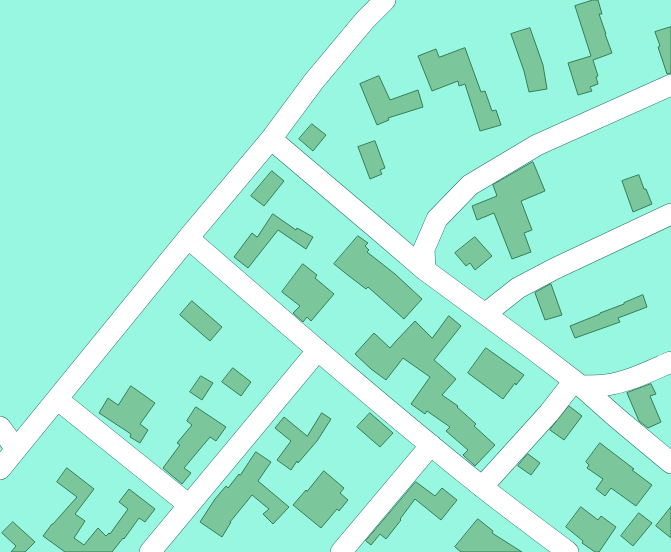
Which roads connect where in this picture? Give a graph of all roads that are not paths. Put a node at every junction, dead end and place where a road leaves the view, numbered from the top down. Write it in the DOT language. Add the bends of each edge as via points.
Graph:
graph roads {
  1 [pos="384,0"];
  2 [pos="671,85"];
  3 [pos="271,139"];
  4 [pos="671,214"];
  5 [pos="188,238"];
  6 [pos="425,270"];
  7 [pos="485,314"];
  8 [pos="318,350"];
  9 [pos="671,362"];
  10 [pos="577,384"];
  11 [pos="57,399"];
  12 [pos="0,427"];
  13 [pos="431,445"];
  14 [pos="16,449"];
  15 [pos="671,463"];
  16 [pos="0,469"];
  17 [pos="482,487"];
  18 [pos="189,506"];
  19 [pos="350,549"];
  20 [pos="150,552"];
  21 [pos="568,552"];
  1 -- 3 [label="street" via="314,81"];
  2 -- 6 [label="street" via="537,145 470,185 437,219 424,249"];
  3 -- 5 [label="street"];
  3 -- 6 [label="street"];
  4 -- 7 [label="street" via="518,288"];
  5 -- 8 [label="street"];
  5 -- 11 [label="street"];
  6 -- 7 [label="street"];
  7 -- 10 [label="street"];
  8 -- 13 [label="street"];
  8 -- 18 [label="street"];
  9 -- 10 [label="street" via="620,382 607,385"];
  10 -- 15 [label="street"];
  10 -- 17 [label="street"];
  11 -- 14 [label="street"];
  11 -- 18 [label="street"];
  12 -- 14 [label="street"];
  13 -- 17 [label="street"];
  13 -- 19 [label="street"];
  14 -- 16 [label="street"];
  17 -- 21 [label="street"];
  18 -- 20 [label="street"];
}
